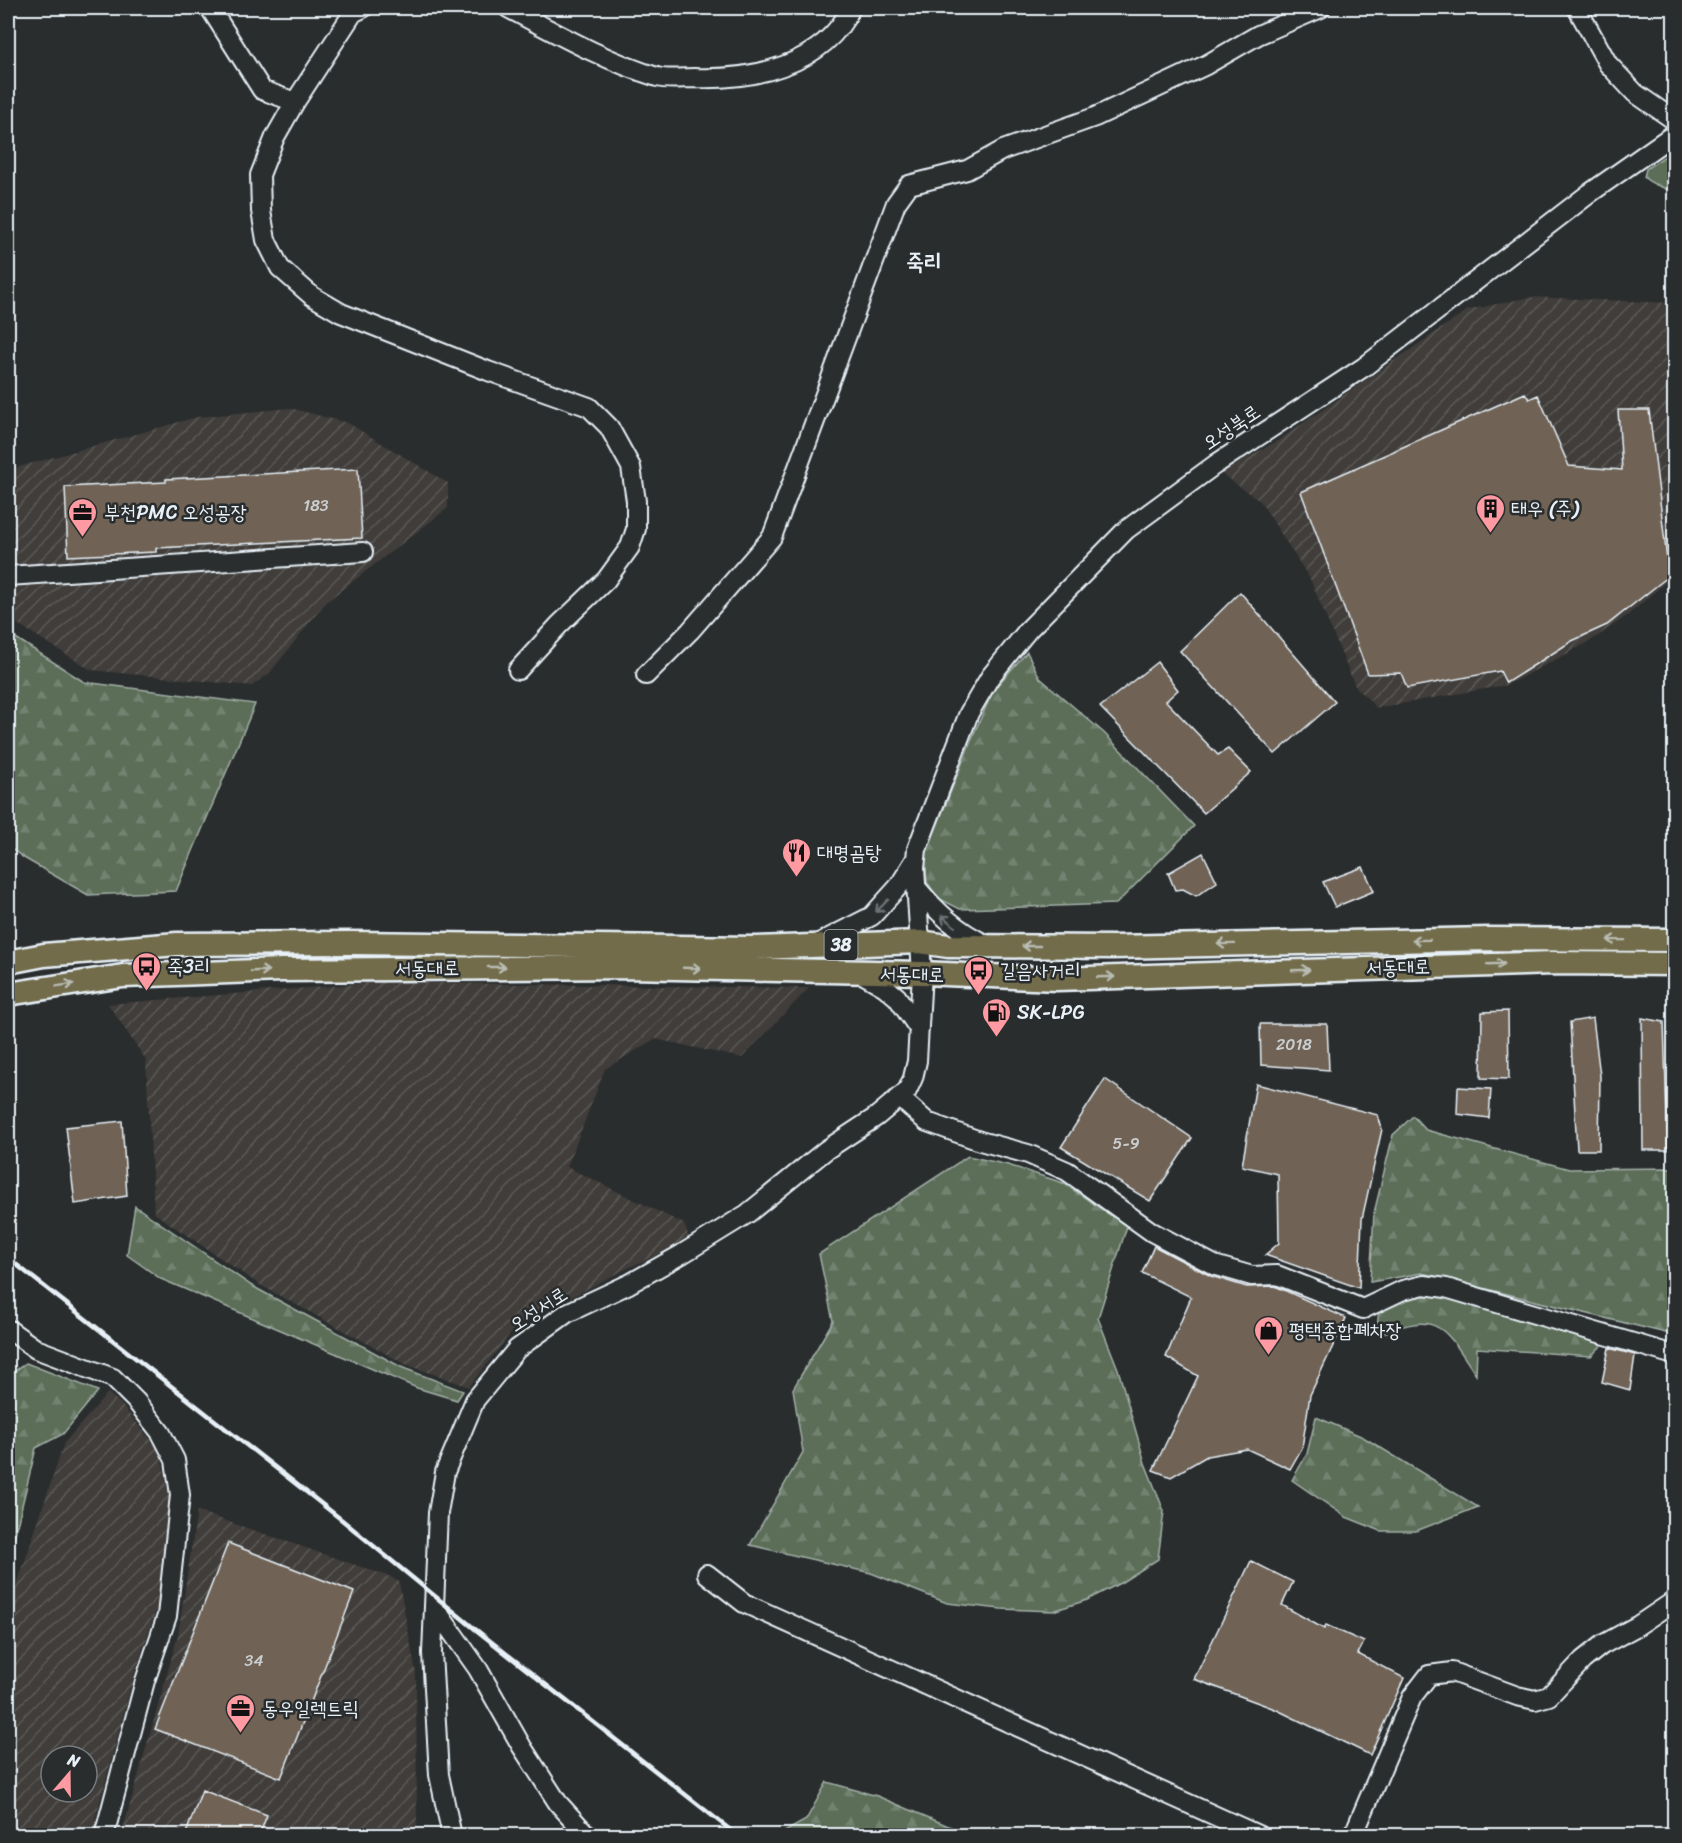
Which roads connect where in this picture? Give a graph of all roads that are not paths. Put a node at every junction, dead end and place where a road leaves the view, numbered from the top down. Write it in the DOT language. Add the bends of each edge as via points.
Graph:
graph roads {
  1 [pos="210,8"];
  2 [pos="363,8"];
  3 [pos="508,8"];
  4 [pos="851,8"];
  5 [pos="1321,8"];
  6 [pos="1577,8"];
  7 [pos="295,102"];
  8 [pos="1674,120"];
  9 [pos="1674,134"];
  10 [pos="363,552"];
  11 [pos="8,576"];
  12 [pos="518,670"];
  13 [pos="646,675"];
  14 [pos="916,854"];
  15 [pos="916,886"];
  16 [pos="1674,940"];
  17 [pos="920,942"];
  18 [pos="815,946"];
  19 [pos="989,946"];
  20 [pos="8,962"];
  21 [pos="1674,964"];
  22 [pos="859,972"];
  23 [pos="922,973"];
  24 [pos="8,994"];
  25 [pos="919,1029"];
  26 [pos="900,1097"];
  27 [pos="8,1329"];
  28 [pos="1674,1355"];
  29 [pos="707,1574"];
  30 [pos="1674,1601"];
  31 [pos="434,1607"];
  32 [pos="104,1836"];
  33 [pos="452,1836"];
  34 [pos="588,1836"];
  35 [pos="1260,1836"];
  36 [pos="1353,1836"];
  1 -- 7 [label="street" via="262,90"];
  2 -- 7 [label="street" via="353,13"];
  3 -- 4 [label="street" via="597,54 660,78 718,79 770,71 791,63 824,44 846,20"];
  5 -- 13 [label="street" via="1258,35 1206,65 1095,117 1003,150 967,170 909,185 896,203 772,537"];
  6 -- 8 [label="street" via="1608,64 1635,93"];
  7 -- 12 [label="street" via="275,137 260,176 266,240 280,268 312,296 341,313 589,407 609,427 631,467 636,529 630,547 606,580"];
  9 -- 14 [label="street, 오성북로" via="1590,193 1364,367 1215,464 1126,530 1028,630 990,677 969,713"];
  10 -- 11 [label="street"];
  14 -- 15 [label="street, 오성서로"];
  14 -- 18 [label="street, one-way" via="899,886 872,916"];
  15 -- 17 [label="street, 오성서로"];
  19 -- 15 [label="street, one-way" via="949,922"];
  16 -- 19 [label="main road, 서동대로 / 38, one-way"];
  17 -- 18 [label="main road, 서동대로 / 38"];
  17 -- 19 [label="main road, 서동대로 / 38"];
  17 -- 23 [label="street, 오성서로"];
  18 -- 20 [label="main road, 서동대로 / 38" via="177,944 44,955"];
  23 -- 21 [label="main road, 서동대로 / 38, one-way" via="1057,979 1553,963"];
  22 -- 23 [label="main road, 서동대로 / 38"];
  24 -- 22 [label="main road, 서동대로 / 38, one-way" via="123,976 284,970 627,967"];
  22 -- 25 [label="street" via="891,992"];
  23 -- 25 [label="street, 오성서로"];
  25 -- 26 [label="street, 오성서로" via="913,1078"];
  26 -- 28 [label="street" via="927,1122 980,1142 1028,1154 1067,1171 1152,1232 1214,1264 1252,1276 1276,1275 1363,1309 1403,1290 1425,1285 1446,1288"];
  26 -- 31 [label="street, 오성서로" via="747,1214 629,1284 567,1313 517,1349 475,1400 445,1472 438,1513"];
  27 -- 32 [label="street" via="36,1349 113,1378 161,1432 175,1460 180,1495 168,1616 145,1680"];
  29 -- 35 [label="street" via="744,1603"];
  30 -- 36 [label="street" via="1602,1645 1549,1696 1535,1700 1517,1696 1452,1672 1429,1675 1412,1697"];
  31 -- 33 [label="street, 오성서로" via="432,1653 440,1775"];
  31 -- 34 [label="street" via="478,1669 558,1803"];
}
